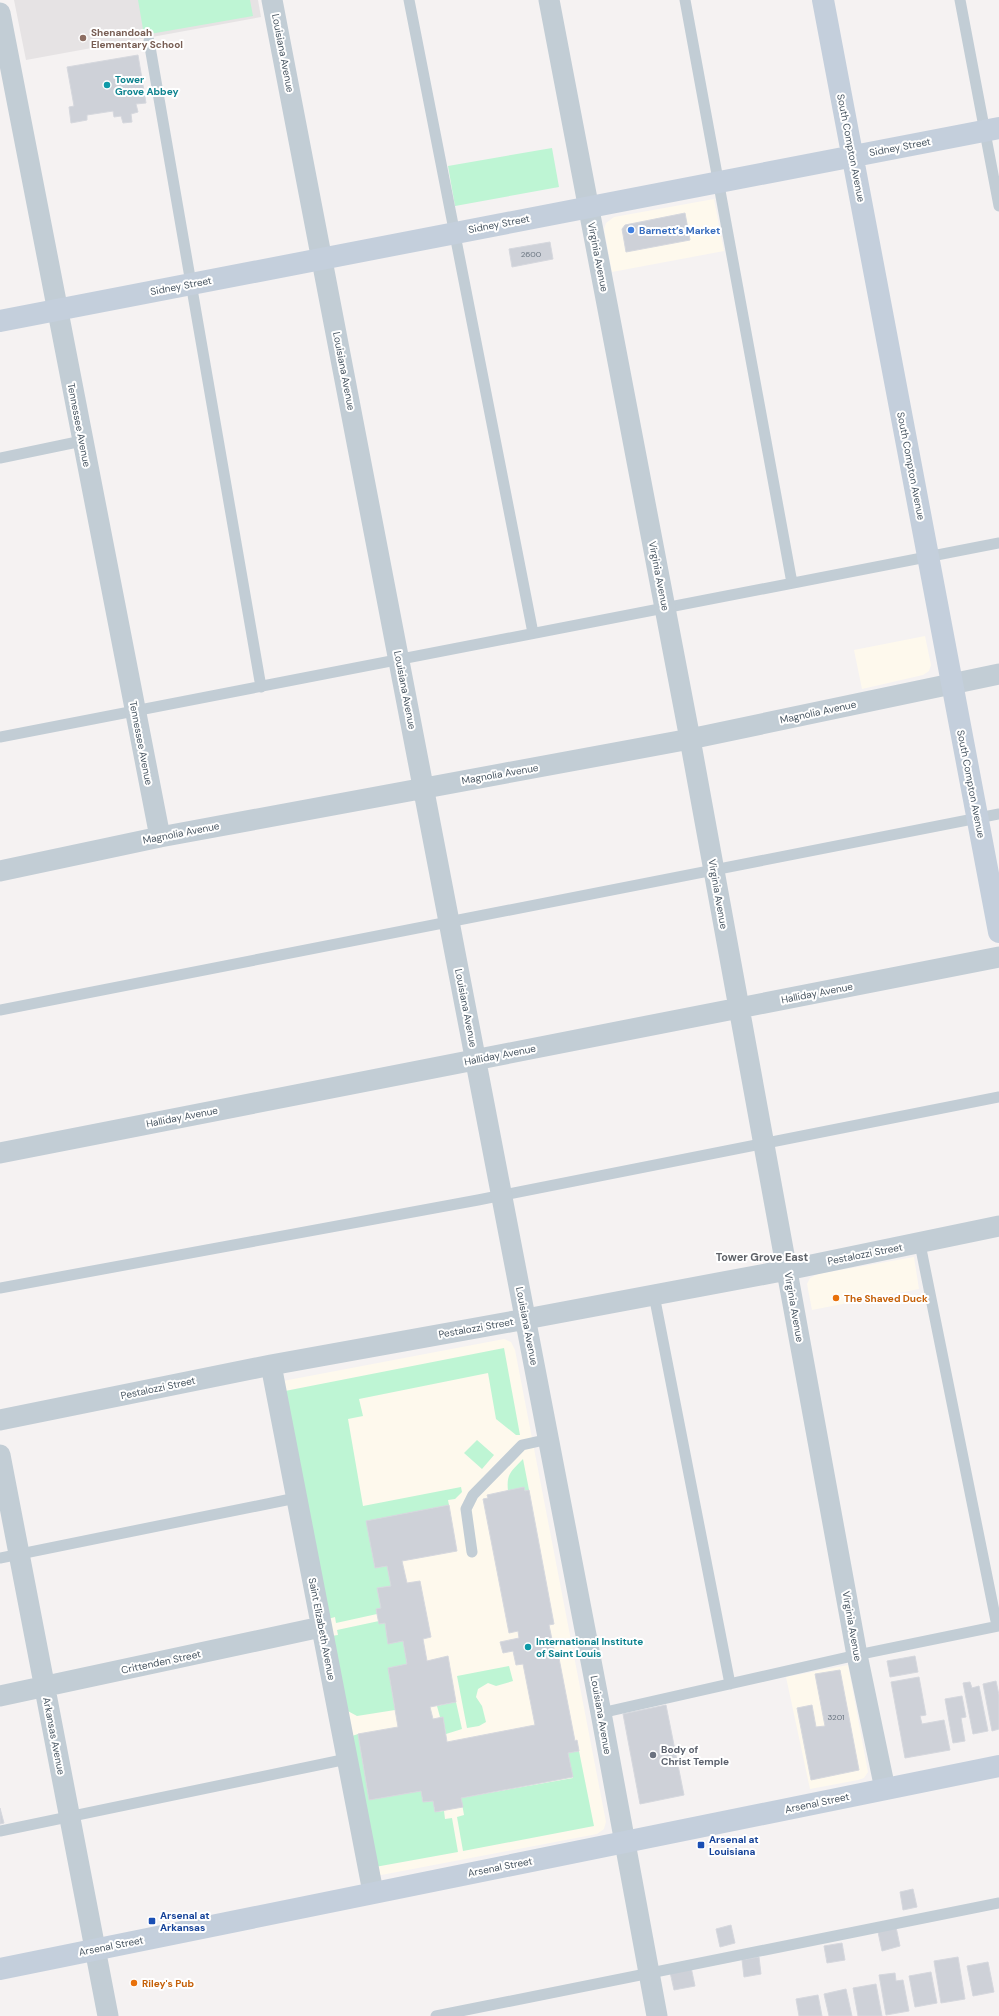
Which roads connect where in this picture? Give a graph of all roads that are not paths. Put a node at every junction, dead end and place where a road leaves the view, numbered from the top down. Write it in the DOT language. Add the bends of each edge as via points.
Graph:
graph roads {
  1 [pos="272,0"];
  2 [pos="409,0"];
  3 [pos="549,0"];
  4 [pos="685,0"];
  5 [pos="823,0"];
  6 [pos="960,0"];
  7 [pos="0,13"];
  8 [pos="149,41"];
  9 [pos="992,129"];
  10 [pos="852,156"];
  11 [pos="718,182"];
  12 [pos="999,206"];
  13 [pos="589,207"];
  14 [pos="455,233"];
  15 [pos="322,259"];
  16 [pos="190,284"];
  17 [pos="57,310"];
  18 [pos="0,321"];
  19 [pos="82,441"];
  20 [pos="0,458"];
  21 [pos="999,543"];
  22 [pos="928,557"];
  23 [pos="792,583"];
  24 [pos="665,608"];
  25 [pos="533,633"];
  26 [pos="399,659"];
  27 [pos="999,674"];
  28 [pos="952,684"];
  29 [pos="260,687"];
  30 [pos="135,711"];
  31 [pos="0,735"];
  32 [pos="690,739"];
  33 [pos="424,788"];
  34 [pos="999,814"];
  35 [pos="978,818"];
  36 [pos="160,837"];
  37 [pos="714,870"];
  38 [pos="0,872"];
  39 [pos="450,921"];
  40 [pos="999,932"];
  41 [pos="999,957"];
  42 [pos="739,1008"];
  43 [pos="0,1010"];
  44 [pos="476,1060"];
  45 [pos="999,1097"];
  46 [pos="764,1144"];
  47 [pos="0,1153"];
  48 [pos="502,1195"];
  49 [pos="999,1226"];
  50 [pos="920,1244"];
  51 [pos="787,1270"];
  52 [pos="0,1288"];
  53 [pos="654,1295"];
  54 [pos="526,1319"];
  55 [pos="271,1365"];
  56 [pos="0,1420"];
  57 [pos="549,1439"];
  58 [pos="0,1455"];
  59 [pos="296,1498"];
  60 [pos="472,1552"];
  61 [pos="10,1556"];
  62 [pos="998,1626"];
  63 [pos="322,1627"];
  64 [pos="857,1655"];
  65 [pos="730,1684"];
  66 [pos="44,1687"];
  67 [pos="0,1696"];
  68 [pos="602,1713"];
  69 [pos="347,1759"];
  70 [pos="999,1766"];
  71 [pos="885,1789"];
  72 [pos="69,1817"];
  73 [pos="0,1831"];
  74 [pos="624,1842"];
  75 [pos="373,1892"];
  76 [pos="999,1903"];
  77 [pos="96,1949"];
  78 [pos="0,1969"];
  79 [pos="650,1974"];
  80 [pos="108,2016"];
  81 [pos="436,2016"];
  82 [pos="657,2016"];
  1 -- 15 [label="street, Louisiana Avenue"];
  2 -- 14 [label="lane"];
  3 -- 13 [label="street, Virginia Avenue"];
  4 -- 11 [label="lane"];
  5 -- 10 [label="main road, South Compton Avenue"];
  6 -- 9 [label="lane"];
  7 -- 17 [label="street, Tennessee Avenue"];
  8 -- 16 [label="lane"];
  9 -- 10 [label="main road, Sidney Street"];
  9 -- 12 [label="lane"];
  10 -- 11 [label="main road, Sidney Street"];
  10 -- 22 [label="main road, South Compton Avenue"];
  11 -- 13 [label="main road, Sidney Street"];
  11 -- 23 [label="lane"];
  13 -- 14 [label="main road, Sidney Street"];
  13 -- 24 [label="street, Virginia Avenue"];
  14 -- 15 [label="main road, Sidney Street"];
  14 -- 25 [label="lane"];
  15 -- 16 [label="main road, Sidney Street"];
  15 -- 26 [label="street, Louisiana Avenue"];
  16 -- 17 [label="main road, Sidney Street"];
  16 -- 29 [label="lane"];
  17 -- 18 [label="main road, Sidney Street"];
  17 -- 19 [label="street, Tennessee Avenue"];
  19 -- 20 [label="lane"];
  19 -- 30 [label="street, Tennessee Avenue"];
  21 -- 22 [label="lane"];
  22 -- 23 [label="lane"];
  22 -- 28 [label="main road, South Compton Avenue"];
  23 -- 24 [label="lane"];
  24 -- 25 [label="lane"];
  24 -- 32 [label="street, Virginia Avenue"];
  25 -- 26 [label="lane"];
  26 -- 29 [label="lane"];
  26 -- 33 [label="street, Louisiana Avenue"];
  27 -- 28 [label="street, Magnolia Avenue"];
  28 -- 32 [label="street, Magnolia Avenue"];
  28 -- 35 [label="main road, South Compton Avenue"];
  29 -- 30 [label="lane"];
  30 -- 31 [label="lane"];
  30 -- 36 [label="street, Tennessee Avenue"];
  32 -- 33 [label="street, Magnolia Avenue"];
  32 -- 37 [label="street, Virginia Avenue"];
  33 -- 36 [label="street, Magnolia Avenue"];
  33 -- 39 [label="street, Louisiana Avenue"];
  34 -- 35 [label="lane"];
  35 -- 37 [label="lane"];
  35 -- 40 [label="main road, South Compton Avenue"];
  36 -- 38 [label="street, Magnolia Avenue"];
  37 -- 39 [label="lane"];
  37 -- 42 [label="street, Virginia Avenue"];
  39 -- 43 [label="lane"];
  39 -- 44 [label="street, Louisiana Avenue"];
  41 -- 42 [label="street, Halliday Avenue"];
  42 -- 44 [label="street, Halliday Avenue"];
  42 -- 46 [label="street, Virginia Avenue"];
  44 -- 47 [label="street, Halliday Avenue"];
  44 -- 48 [label="street, Louisiana Avenue"];
  45 -- 46 [label="lane"];
  46 -- 48 [label="lane"];
  46 -- 51 [label="street, Virginia Avenue"];
  48 -- 52 [label="lane"];
  48 -- 54 [label="street, Louisiana Avenue"];
  49 -- 50 [label="street, Pestalozzi Street"];
  50 -- 51 [label="street, Pestalozzi Street"];
  50 -- 62 [label="lane"];
  51 -- 53 [label="street, Pestalozzi Street"];
  51 -- 64 [label="street, Virginia Avenue"];
  53 -- 54 [label="street, Pestalozzi Street"];
  53 -- 65 [label="lane"];
  54 -- 55 [label="street, Pestalozzi Street"];
  54 -- 57 [label="street, Louisiana Avenue"];
  55 -- 56 [label="street, Pestalozzi Street"];
  55 -- 59 [label="street, Saint Elizabeth Avenue"];
  57 -- 60 [label="lane" via="522,1445 473,1495 466,1509"];
  57 -- 68 [label="street, Louisiana Avenue"];
  58 -- 61 [label="street, Arkansas Avenue"];
  59 -- 61 [label="lane"];
  59 -- 63 [label="street, Saint Elizabeth Avenue"];
  61 -- 66 [label="street, Arkansas Avenue"];
  62 -- 64 [label="lane"];
  63 -- 66 [label="street, Crittenden Street"];
  63 -- 69 [label="street, Saint Elizabeth Avenue"];
  64 -- 65 [label="lane"];
  64 -- 71 [label="street, Virginia Avenue"];
  65 -- 68 [label="lane"];
  66 -- 67 [label="street, Crittenden Street"];
  66 -- 72 [label="street, Arkansas Avenue"];
  68 -- 74 [label="street, Louisiana Avenue"];
  69 -- 72 [label="lane"];
  69 -- 75 [label="street, Saint Elizabeth Avenue"];
  70 -- 71 [label="main road, Arsenal Street"];
  71 -- 74 [label="main road, Arsenal Street"];
  72 -- 73 [label="lane"];
  72 -- 77 [label="street, Arkansas Avenue"];
  74 -- 75 [label="main road, Arsenal Street"];
  74 -- 79 [label="street, Louisiana Avenue"];
  75 -- 77 [label="main road, Arsenal Street"];
  76 -- 79 [label="lane"];
  77 -- 78 [label="main road, Arsenal Street"];
  77 -- 80 [label="street, Arkansas Avenue"];
  79 -- 81 [label="lane"];
  79 -- 82 [label="street, Louisiana Avenue"];
}
